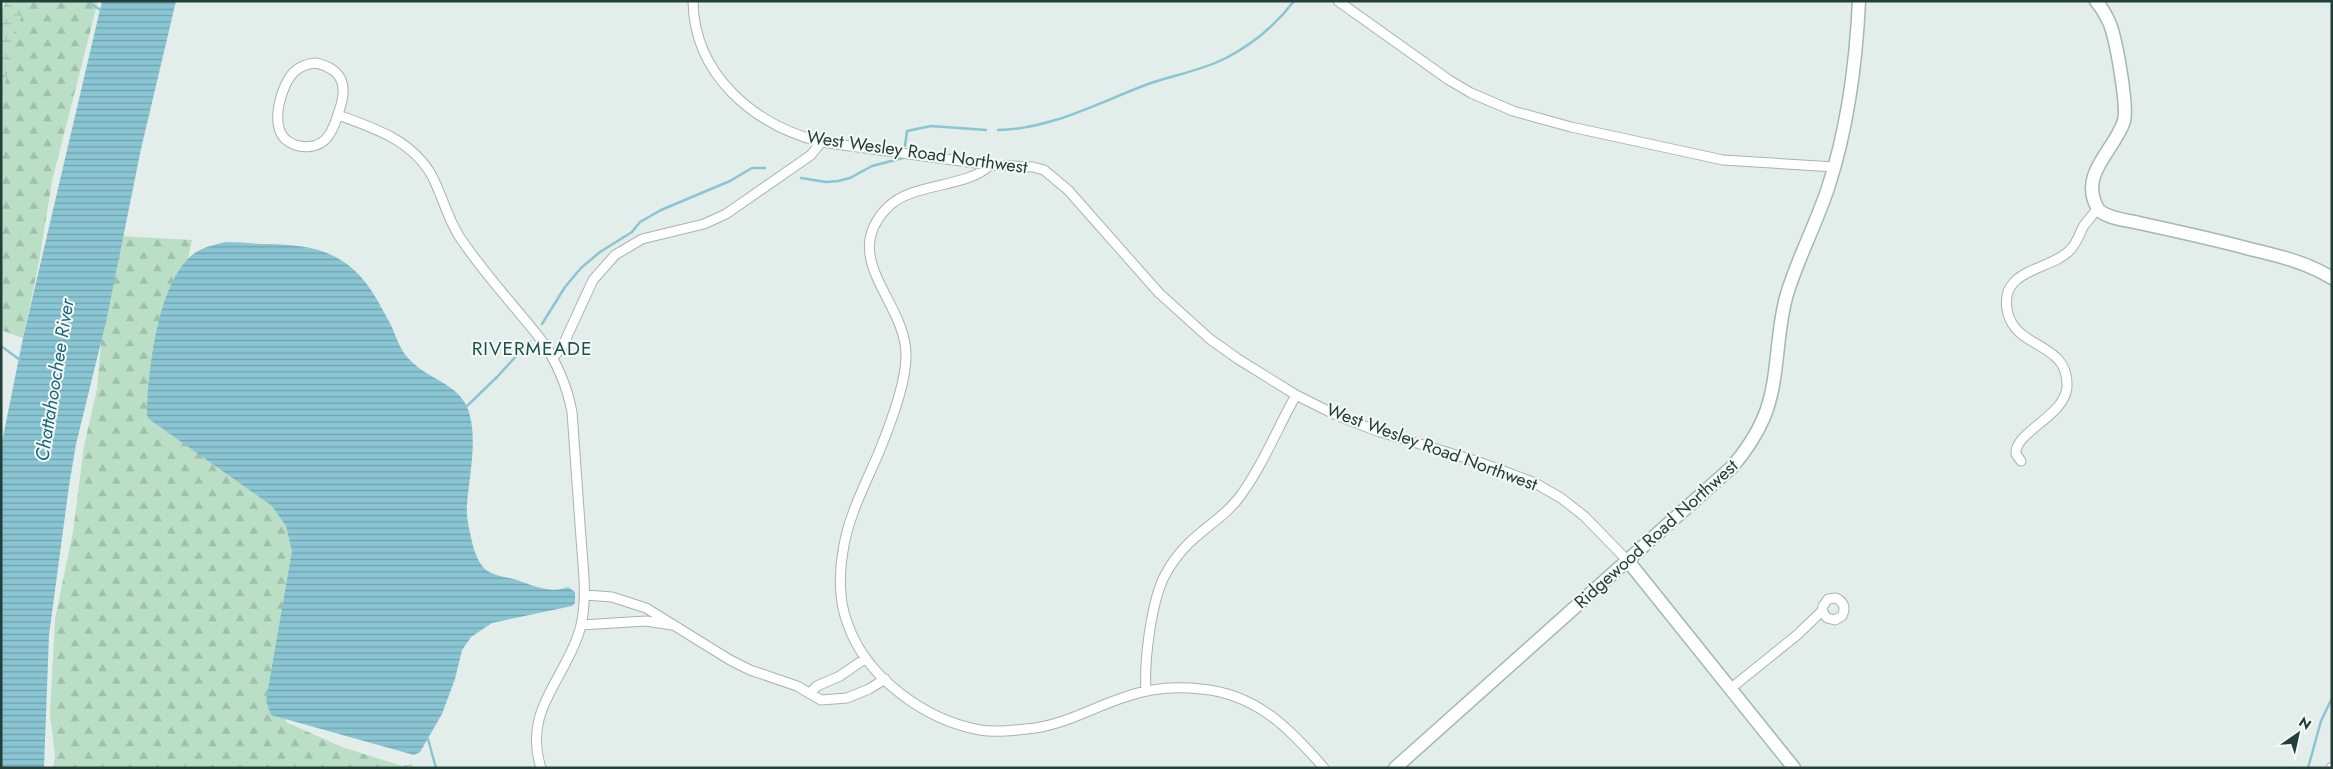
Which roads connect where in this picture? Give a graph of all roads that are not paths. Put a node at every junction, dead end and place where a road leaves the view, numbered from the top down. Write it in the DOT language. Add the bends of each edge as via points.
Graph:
graph roads {
  1 [pos="693,1"];
  2 [pos="1338,1"];
  3 [pos="1859,1"];
  4 [pos="2096,1"];
  5 [pos="338,115"];
  6 [pos="821,142"];
  7 [pos="990,165"];
  8 [pos="1834,167"];
  9 [pos="2097,209"];
  10 [pos="2332,278"];
  11 [pos="553,358"];
  12 [pos="1296,395"];
  13 [pos="2021,461"];
  14 [pos="1628,561"];
  15 [pos="585,595"];
  16 [pos="1822,610"];
  17 [pos="581,625"];
  18 [pos="672,625"];
  19 [pos="866,658"];
  20 [pos="885,679"];
  21 [pos="1730,689"];
  22 [pos="1146,691"];
  23 [pos="810,693"];
  24 [pos="541,768"];
  25 [pos="1324,768"];
  26 [pos="1395,768"];
  27 [pos="1794,768"];
  1 -- 6 [label="street, West Wesley Road Northwest" via="697,31 704,50 728,88 760,118 798,136"];
  2 -- 8 [label="street" via="1449,80 1526,116 1723,160"];
  3 -- 8 [label="street, Ridgewood Road Northwest" via="1854,79"];
  4 -- 9 [label="street" via="2105,12 2114,36 2125,111 2121,129 2094,174 2092,192"];
  5 -- 5 [label="street" via="344,91 342,80 336,71 315,63 303,65 294,72 276,114 278,128 285,139 300,147 317,145 330,134"];
  5 -- 11 [label="street" via="389,134 419,158 459,235"];
  6 -- 7 [label="street, West Wesley Road Northwest"];
  6 -- 11 [label="street" via="811,155 726,214 704,224 642,239 615,255 593,280 563,345"];
  7 -- 12 [label="street, West Wesley Road Northwest" via="1033,167 1052,175 1138,272 1179,312 1238,359"];
  7 -- 19 [label="street" via="978,174 896,200 879,218 872,235 870,260 899,320 906,356 900,391 842,551 844,613 851,634"];
  8 -- 14 [label="street, Ridgewood Road Northwest" via="1787,295 1770,396 1757,433 1732,468"];
  9 -- 10 [label="street" via="2125,220 2296,260"];
  9 -- 13 [label="street" via="2069,251 2023,273 2008,296 2008,313 2015,328 2054,353 2065,371 2067,387 2057,409 2017,444 2016,454"];
  11 -- 15 [label="street" via="565,384 572,412"];
  12 -- 14 [label="street, West Wesley Road Northwest" via="1377,431 1535,483 1584,516"];
  12 -- 22 [label="street" via="1266,457 1240,497 1188,544 1165,575 1150,630"];
  14 -- 21 [label="street, West Wesley Road Northwest"];
  14 -- 26 [label="street, Ridgewood Road Northwest"];
  15 -- 17 [label="street"];
  15 -- 18 [label="street" via="635,603"];
  16 -- 21 [label="street" via="1797,635"];
  17 -- 18 [label="street" via="646,621"];
  17 -- 24 [label="street" via="572,652 546,697 539,717 536,746"];
  18 -- 23 [label="street" via="750,670"];
  19 -- 20 [label="street"];
  19 -- 23 [label="street"];
  20 -- 22 [label="street" via="909,700 931,713 989,731 1057,724"];
  20 -- 23 [label="street" via="847,698 821,700"];
  21 -- 27 [label="street, West Wesley Road Northwest"];
  22 -- 25 [label="street" via="1177,687 1205,689 1236,697 1277,719"];
}
